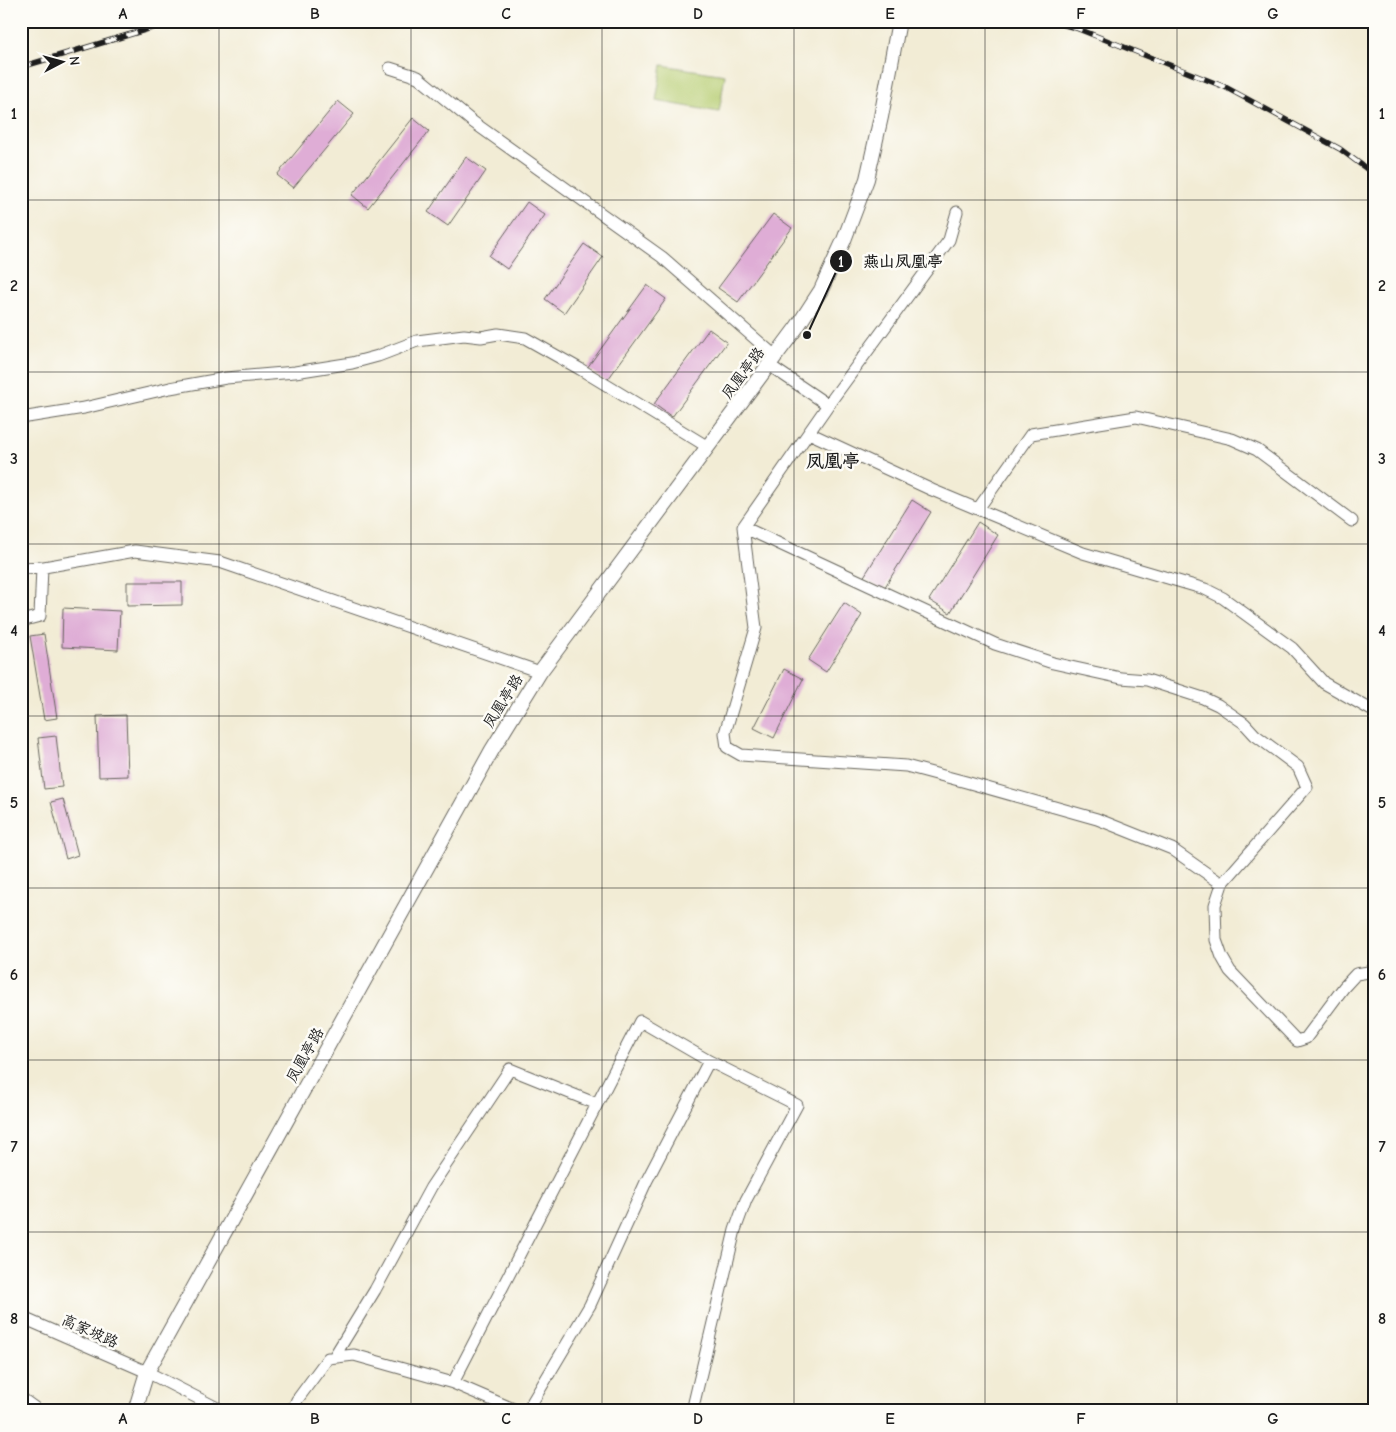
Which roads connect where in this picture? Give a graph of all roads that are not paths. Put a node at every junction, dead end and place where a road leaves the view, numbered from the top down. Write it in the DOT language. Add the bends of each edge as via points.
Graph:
graph roads {
  1 [pos="898,21"];
  2 [pos="390,68"];
  3 [pos="957,212"];
  4 [pos="772,360"];
  5 [pos="828,405"];
  6 [pos="21,418"];
  7 [pos="808,433"];
  8 [pos="708,447"];
  9 [pos="978,509"];
  10 [pos="1352,521"];
  11 [pos="744,527"];
  12 [pos="42,567"];
  13 [pos="21,568"];
  14 [pos="21,621"];
  15 [pos="540,672"];
  16 [pos="1375,712"];
  17 [pos="1222,884"];
  18 [pos="1375,971"];
  19 [pos="709,1061"];
  20 [pos="597,1104"];
  21 [pos="21,1317"];
  22 [pos="334,1357"];
  23 [pos="147,1372"];
  24 [pos="453,1383"];
  25 [pos="21,1398"];
  26 [pos="39,1411"];
  27 [pos="135,1411"];
  28 [pos="223,1411"];
  29 [pos="292,1411"];
  30 [pos="518,1411"];
  31 [pos="527,1411"];
  32 [pos="692,1411"];
  1 -- 4 [label="street, 凤凰亭路" via="868,179 821,290"];
  2 -- 4 [label="street" via="418,77 473,122 662,256"];
  3 -- 5 [label="street" via="948,240"];
  4 -- 5 [label="street"];
  4 -- 8 [label="street, 凤凰亭路"];
  5 -- 7 [label="street"];
  6 -- 8 [label="street" via="226,378 352,363 417,341 498,334 525,338"];
  7 -- 9 [label="street"];
  7 -- 11 [label="street"];
  8 -- 15 [label="street, 凤凰亭路"];
  9 -- 10 [label="street" via="1030,434 1136,418 1232,439 1257,450"];
  9 -- 16 [label="street" via="1083,553 1205,589 1223,598 1292,648 1324,683"];
  11 -- 17 [label="street" via="756,628 725,733 727,747 741,755 906,766 966,782 1097,819 1164,845"];
  11 -- 17 [label="street" via="994,644 1053,663 1121,678 1147,680 1203,698 1244,723 1298,767 1307,786"];
  12 -- 13 [label="street"];
  12 -- 14 [label="street" via="40,616"];
  12 -- 15 [label="street" via="136,551 220,562"];
  15 -- 23 [label="street, 凤凰亭路" via="492,750"];
  17 -- 18 [label="street" via="1215,905 1216,940 1222,957 1230,971 1297,1041 1306,1038 1356,974"];
  19 -- 20 [label="street" via="640,1021"];
  19 -- 31 [label="street" via="646,1182 590,1305"];
  19 -- 32 [label="street" via="797,1104 746,1200"];
  20 -- 22 [label="street" via="510,1069 431,1187"];
  20 -- 24 [label="street"];
  21 -- 23 [label="street, 高家坡路"];
  22 -- 24 [label="street" via="354,1355"];
  22 -- 29 [label="street" via="328,1358"];
  23 -- 27 [label="street, 凤凰亭路"];
  23 -- 28 [label="street, 高家坡路"];
  24 -- 30 [label="street"];
  25 -- 26 [label="street"];
}
